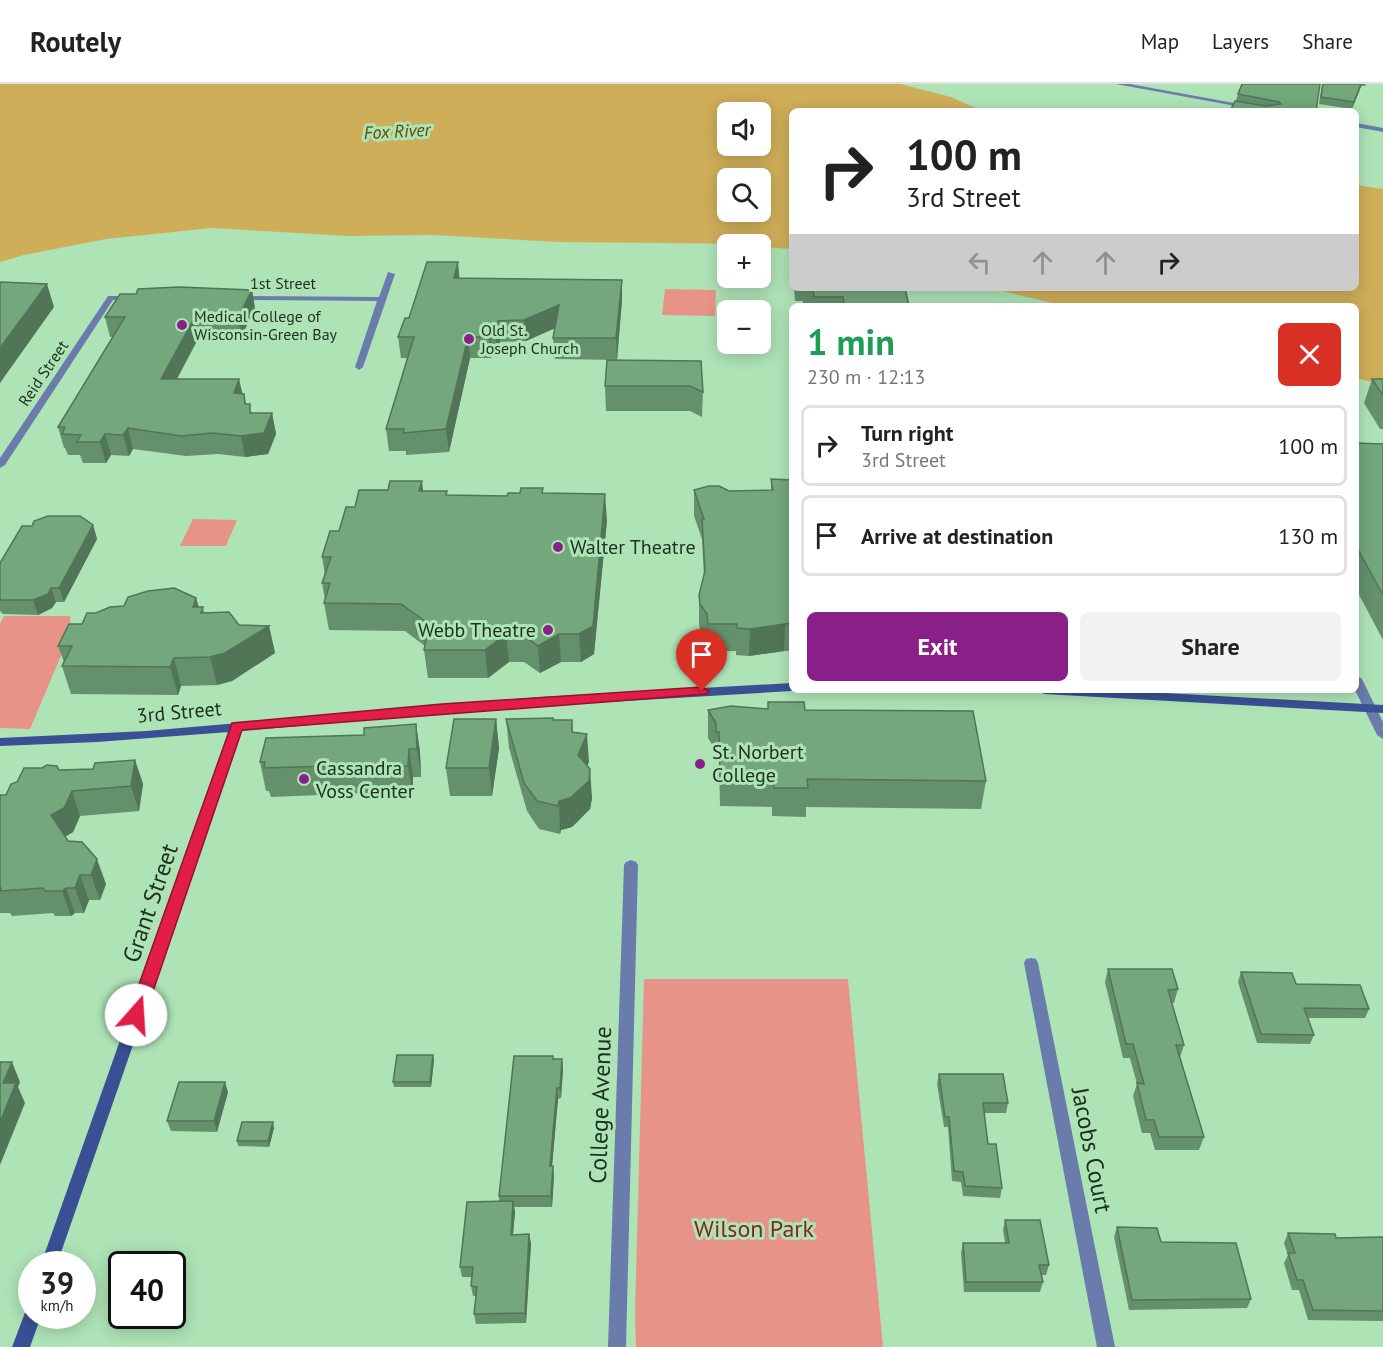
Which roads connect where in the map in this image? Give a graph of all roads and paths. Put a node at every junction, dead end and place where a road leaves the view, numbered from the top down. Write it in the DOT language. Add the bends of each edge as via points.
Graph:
graph roads {
  1 [pos="1119,84"];
  2 [pos="1257,108"];
  3 [pos="1359,126"];
  4 [pos="1383,130"];
  5 [pos="391,274"];
  6 [pos="141,298"];
  7 [pos="223,298"];
  8 [pos="383,298"];
  9 [pos="359,367"];
  10 [pos="0,465"];
  11 [pos="1359,683"];
  12 [pos="789,687"];
  13 [pos="1097,693"];
  14 [pos="1377,709"];
  15 [pos="237,726"];
  16 [pos="1383,735"];
  17 [pos="0,742"];
  18 [pos="631,865"];
  19 [pos="1031,963"];
  20 [pos="54,1251"];
  21 [pos="27,1329"];
  22 [pos="21,1347"];
  23 [pos="617,1347"];
  24 [pos="1106,1347"];
  1 -- 2 [label="street"];
  3 -- 4 [label="street"];
  5 -- 8 [label="street"];
  6 -- 10 [label="street, Reid Street" via="111,298"];
  7 -- 8 [label="street, 1st Street"];
  8 -- 9 [label="street"];
  11 -- 14 [label="street"];
  12 -- 15 [label="main road, 3rd Street" via="669,692"];
  13 -- 14 [label="main road"];
  14 -- 16 [label="street"];
  15 -- 17 [label="main road, 3rd Street" via="73,741"];
  15 -- 20 [label="main road, Grant Street"];
  18 -- 23 [label="street, College Avenue"];
  19 -- 24 [label="street, Jacobs Court"];
  21 -- 22 [label="main road"];
}
